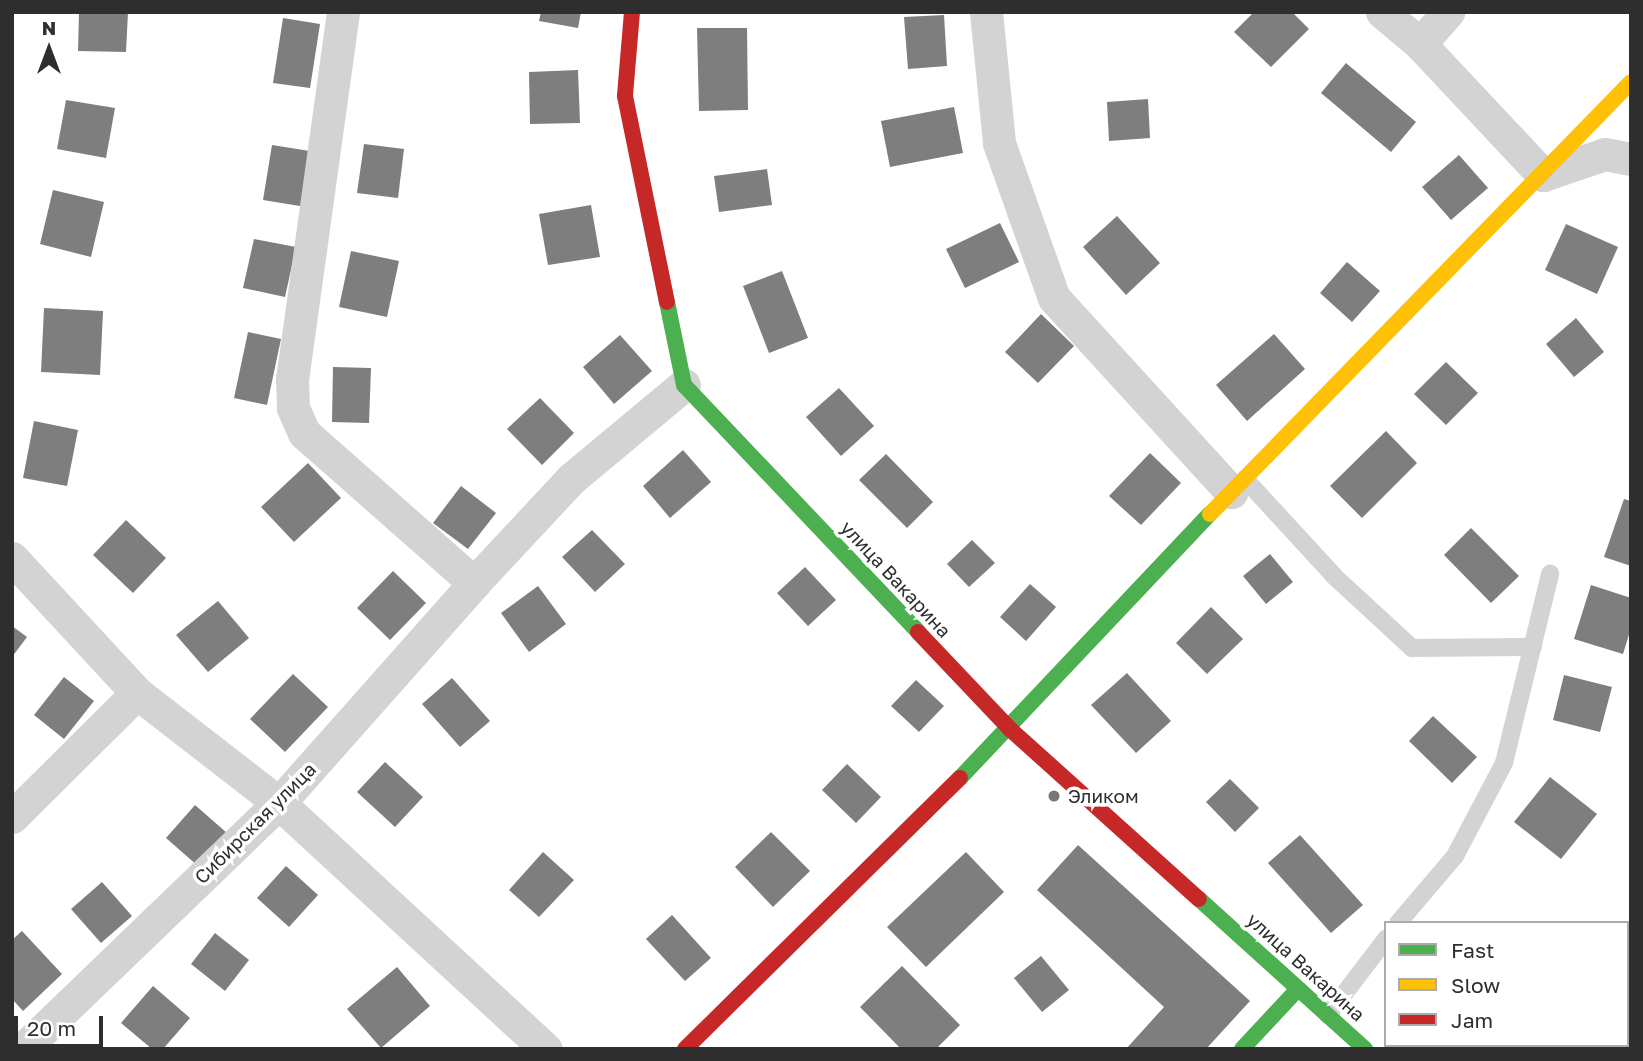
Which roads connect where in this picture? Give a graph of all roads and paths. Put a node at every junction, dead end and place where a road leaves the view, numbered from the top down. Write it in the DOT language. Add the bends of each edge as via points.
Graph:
graph roads {
  1 [pos="343,12"];
  2 [pos="632,12"];
  3 [pos="986,12"];
  4 [pos="1382,12"];
  5 [pos="1448,12"];
  6 [pos="1420,44"];
  7 [pos="1631,82"];
  8 [pos="1631,159"];
  9 [pos="1543,175"];
  10 [pos="684,385"];
  11 [pos="1238,486"];
  12 [pos="12,558"];
  13 [pos="1550,574"];
  14 [pos="474,583"];
  15 [pos="1533,647"];
  16 [pos="136,693"];
  17 [pos="1010,729"];
  18 [pos="279,803"];
  19 [pos="12,817"];
  20 [pos="1400,921"];
  21 [pos="1384,942"];
  22 [pos="1298,989"];
  23 [pos="1328,1015"];
  24 [pos="23,1049"];
  25 [pos="547,1049"];
  26 [pos="685,1049"];
  27 [pos="1242,1049"];
  28 [pos="1365,1049"];
  1 -- 14 [label="street" via="292,378 293,408 304,433"];
  2 -- 10 [label="street" via="625,96"];
  3 -- 11 [label="street" via="999,143 1054,298"];
  4 -- 6 [label="street"];
  5 -- 6 [label="street"];
  6 -- 9 [label="street"];
  7 -- 9 [label="street"];
  8 -- 9 [label="street" via="1605,154"];
  9 -- 11 [label="street"];
  10 -- 14 [label="street, Сибирская улица" via="571,479"];
  10 -- 17 [label="street, улица Вакарина"];
  11 -- 15 [label="lane" via="1412,648"];
  11 -- 17 [label="street"];
  12 -- 16 [label="street"];
  13 -- 15 [label="lane"];
  14 -- 18 [label="street, Сибирская улица"];
  15 -- 20 [label="lane" via="1504,763 1455,856"];
  16 -- 18 [label="street"];
  16 -- 19 [label="street"];
  17 -- 22 [label="street, улица Вакарина"];
  17 -- 26 [label="street"];
  18 -- 24 [label="street, Сибирская улица"];
  18 -- 25 [label="street"];
  21 -- 23 [label="lane"];
  22 -- 23 [label="street, улица Вакарина"];
  22 -- 27 [label="street"];
  23 -- 28 [label="street, улица Вакарина"];
}
